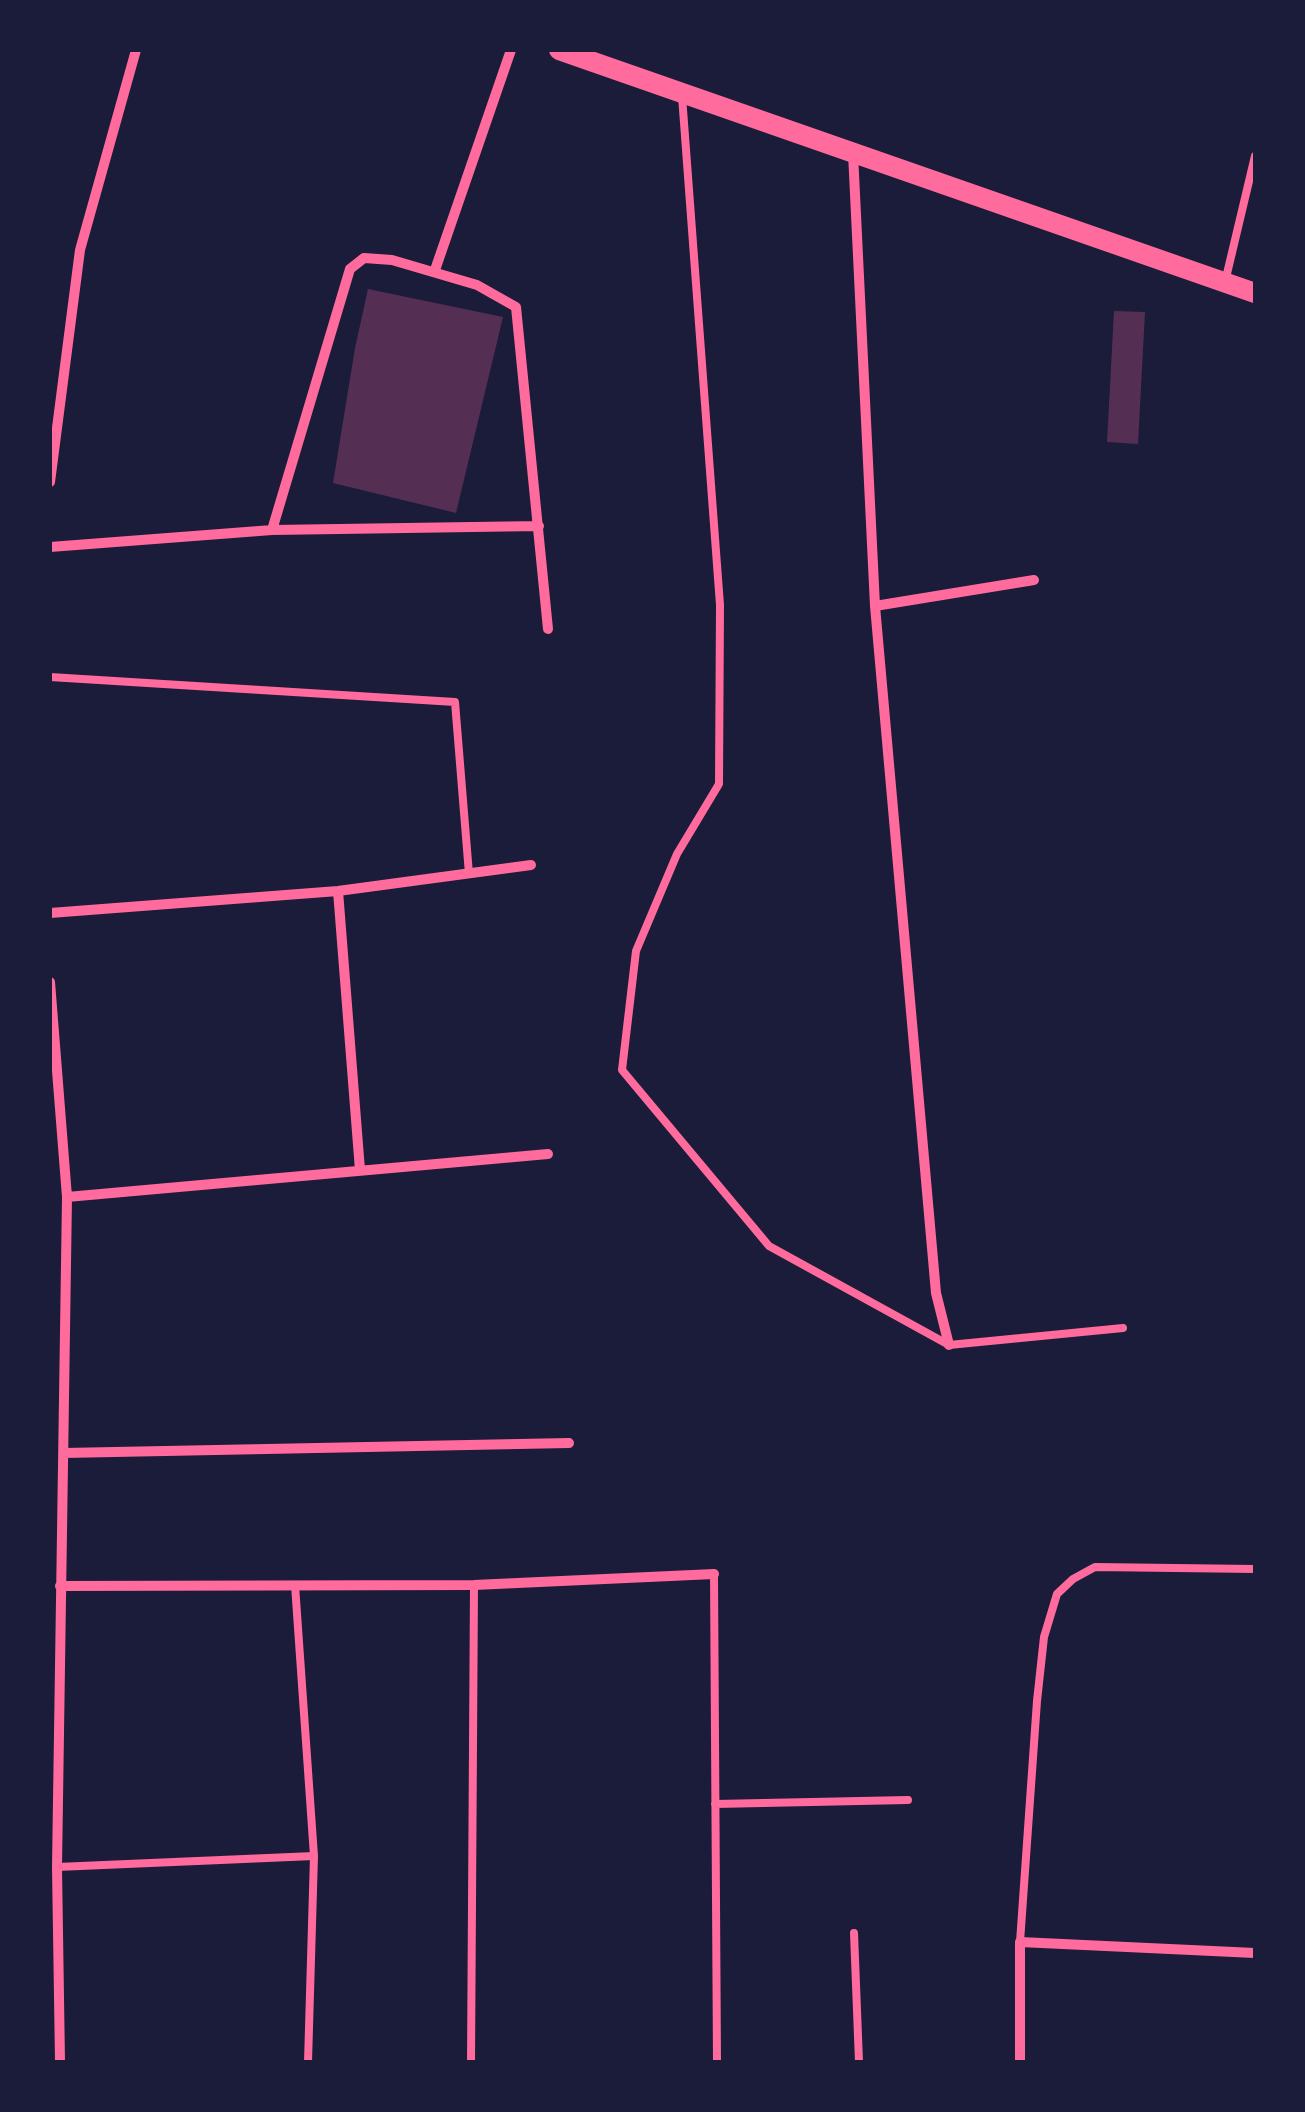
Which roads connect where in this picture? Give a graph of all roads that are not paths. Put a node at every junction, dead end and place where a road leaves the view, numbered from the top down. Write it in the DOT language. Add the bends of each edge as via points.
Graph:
graph roads {
  1 [pos="136,50"];
  2 [pos="512,50"];
  3 [pos="559,50"];
  4 [pos="681,92"];
  5 [pos="853,152"];
  6 [pos="1255,156"];
  7 [pos="435,270"];
  8 [pos="1226,282"];
  9 [pos="1255,293"];
  10 [pos="50,482"];
  11 [pos="539,526"];
  12 [pos="272,530"];
  13 [pos="50,547"];
  14 [pos="1034,580"];
  15 [pos="874,606"];
  16 [pos="548,629"];
  17 [pos="50,677"];
  18 [pos="531,865"];
  19 [pos="469,874"];
  20 [pos="338,891"];
  21 [pos="50,913"];
  22 [pos="50,982"];
  23 [pos="548,1154"];
  24 [pos="360,1170"];
  25 [pos="67,1196"];
  26 [pos="1123,1328"];
  27 [pos="949,1345"];
  28 [pos="569,1443"];
  29 [pos="64,1453"];
  30 [pos="1255,1569"];
  31 [pos="714,1574"];
  32 [pos="295,1585"];
  33 [pos="474,1585"];
  34 [pos="60,1586"];
  35 [pos="908,1800"];
  36 [pos="714,1804"];
  37 [pos="314,1856"];
  38 [pos="57,1867"];
  39 [pos="854,1933"];
  40 [pos="1020,1942"];
  41 [pos="1255,1953"];
  42 [pos="60,2062"];
  43 [pos="308,2062"];
  44 [pos="471,2062"];
  45 [pos="717,2062"];
  46 [pos="859,2062"];
  47 [pos="1020,2062"];
  1 -- 10 [label="street" via="80,250"];
  2 -- 7 [label="street"];
  3 -- 4 [label="main road"];
  4 -- 5 [label="main road"];
  4 -- 27 [label="lane" via="720,605 720,784 677,854 636,952 622,1070 769,1246"];
  5 -- 8 [label="main road"];
  5 -- 15 [label="street"];
  6 -- 8 [label="lane"];
  7 -- 11 [label="street" via="516,307"];
  7 -- 12 [label="street" via="364,258 350,269"];
  8 -- 9 [label="main road"];
  11 -- 12 [label="street"];
  11 -- 16 [label="street"];
  12 -- 13 [label="street"];
  14 -- 15 [label="street"];
  15 -- 27 [label="street" via="936,1292"];
  17 -- 19 [label="lane" via="455,702"];
  18 -- 19 [label="street"];
  19 -- 20 [label="street"];
  20 -- 21 [label="street"];
  20 -- 24 [label="street"];
  22 -- 25 [label="street"];
  23 -- 24 [label="street"];
  24 -- 25 [label="street"];
  25 -- 29 [label="street"];
  26 -- 27 [label="lane"];
  28 -- 29 [label="street"];
  29 -- 34 [label="street"];
  30 -- 40 [label="lane" via="1095,1567 1058,1594 1044,1637 1037,1700"];
  31 -- 33 [label="street"];
  31 -- 36 [label="lane"];
  32 -- 33 [label="street"];
  32 -- 34 [label="street"];
  32 -- 37 [label="lane"];
  33 -- 44 [label="lane"];
  34 -- 38 [label="street"];
  35 -- 36 [label="lane"];
  36 -- 45 [label="lane"];
  37 -- 38 [label="lane"];
  37 -- 43 [label="lane"];
  38 -- 42 [label="street"];
  39 -- 46 [label="lane"];
  40 -- 41 [label="street"];
  40 -- 47 [label="street"];
}
